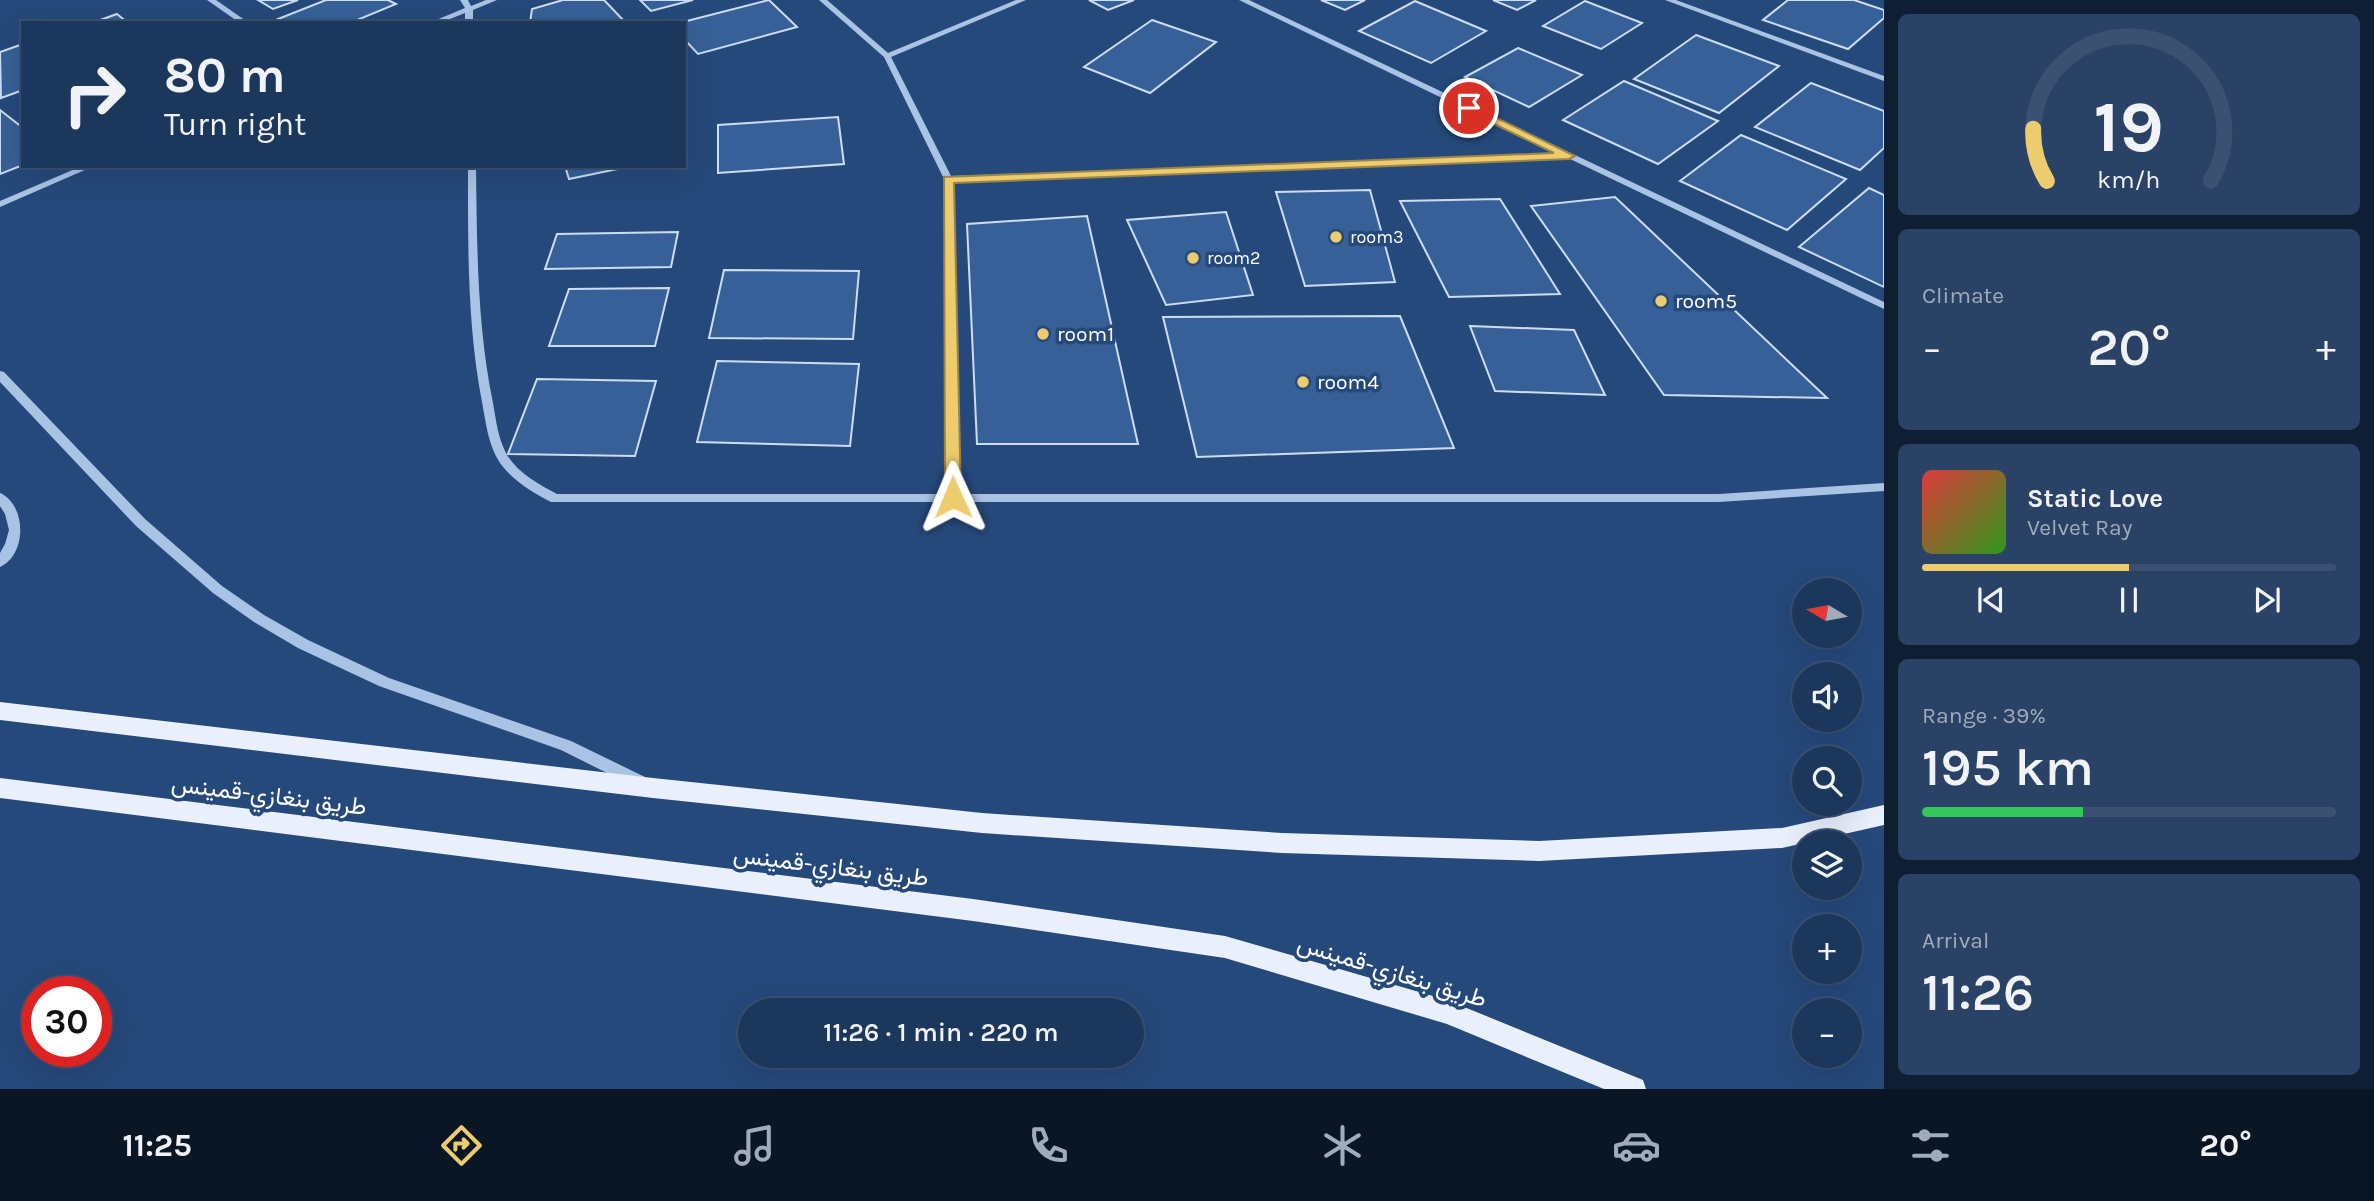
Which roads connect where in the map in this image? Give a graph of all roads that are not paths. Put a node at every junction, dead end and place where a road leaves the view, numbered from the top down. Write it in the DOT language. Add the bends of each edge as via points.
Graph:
graph roads {
  1 [pos="211,0"];
  2 [pos="464,0"];
  3 [pos="493,0"];
  4 [pos="823,0"];
  5 [pos="1022,0"];
  6 [pos="1243,0"];
  7 [pos="1669,0"];
  8 [pos="469,8"];
  9 [pos="243,21"];
  10 [pos="438,21"];
  11 [pos="469,21"];
  12 [pos="887,56"];
  13 [pos="1884,79"];
  14 [pos="1569,156"];
  15 [pos="85,168"];
  16 [pos="472,168"];
  17 [pos="948,180"];
  18 [pos="0,204"];
  19 [pos="1884,306"];
  20 [pos="0,375"];
  21 [pos="1884,487"];
  22 [pos="0,497"];
  23 [pos="953,497"];
  24 [pos="0,562"];
  25 [pos="0,711"];
  26 [pos="0,788"];
  27 [pos="653,789"];
  28 [pos="1884,815"];
  29 [pos="1634,1089"];
  1 -- 9 [label="street"];
  2 -- 8 [label="street"];
  3 -- 8 [label="street"];
  4 -- 12 [label="street"];
  5 -- 12 [label="street"];
  6 -- 14 [label="street"];
  7 -- 13 [label="street"];
  8 -- 10 [label="street"];
  8 -- 11 [label="street"];
  12 -- 17 [label="street"];
  14 -- 17 [label="street"];
  14 -- 19 [label="street"];
  15 -- 18 [label="street"];
  16 -- 23 [label="street" via="478,363 503,458 524,482 555,499"];
  17 -- 23 [label="street"];
  20 -- 27 [label="street" via="196,574 245,609 300,643 363,673 584,753"];
  21 -- 23 [label="street" via="1719,498"];
  22 -- 24 [label="street" via="15,522 15,538"];
  25 -- 27 [label="main road"];
  26 -- 29 [label="main road, طريق بنغازي-قمينس" via="946,907 1225,947 1447,1012"];
  27 -- 28 [label="main road" via="982,823 1282,843 1539,851 1782,838"];
}
